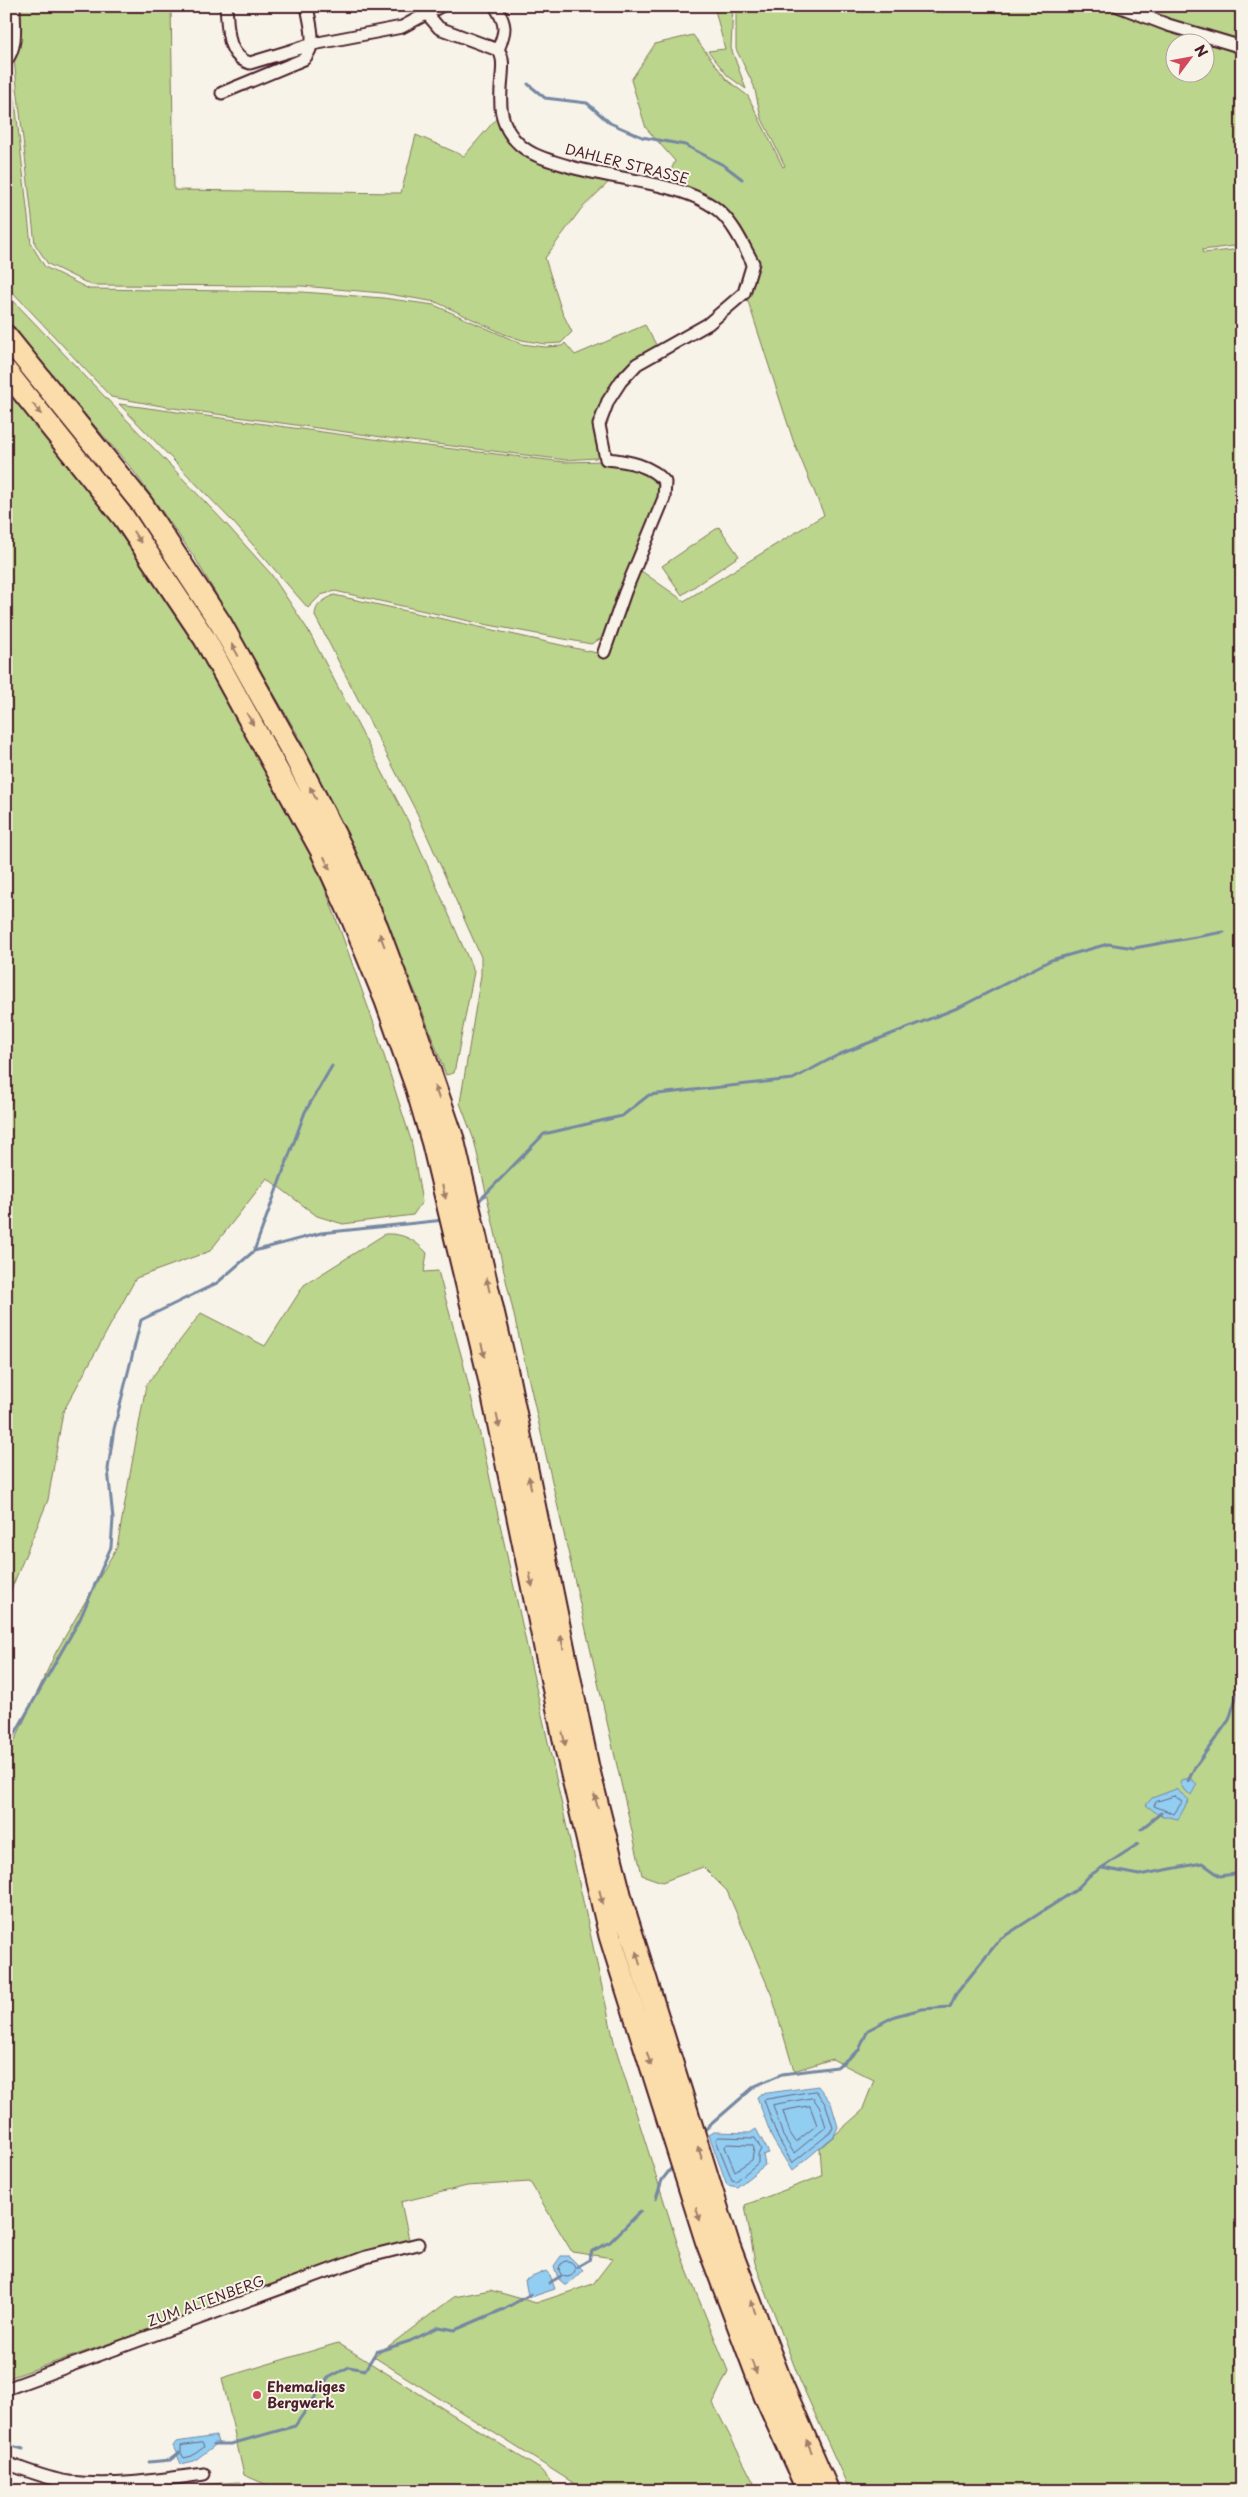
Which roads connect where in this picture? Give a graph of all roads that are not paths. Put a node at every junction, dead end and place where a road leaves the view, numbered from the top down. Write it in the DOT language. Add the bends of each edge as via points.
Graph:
graph roads {
  1 [pos="14,6"];
  2 [pos="226,6"];
  3 [pos="307,6"];
  4 [pos="441,6"];
  5 [pos="495,6"];
  6 [pos="1118,6"];
  7 [pos="428,15"];
  8 [pos="313,44"];
  9 [pos="1242,47"];
  10 [pos="498,50"];
  11 [pos="6,61"];
  12 [pos="222,93"];
  13 [pos="6,336"];
  14 [pos="6,371"];
  15 [pos="604,652"];
  16 [pos="497,1370"];
  17 [pos="418,2244"];
  18 [pos="6,2389"];
  19 [pos="774,2390"];
  20 [pos="6,2463"];
  21 [pos="204,2474"];
  22 [pos="808,2491"];
  23 [pos="828,2491"];
  1 -- 11 [label="street" via="14,41"];
  2 -- 8 [label="street" via="232,50 241,61 250,64"];
  3 -- 8 [label="street"];
  4 -- 7 [label="street"];
  5 -- 10 [label="street, DAHLER STRASSE" via="505,30"];
  6 -- 9 [label="street"];
  7 -- 8 [label="street" via="402,27"];
  7 -- 10 [label="street" via="439,28"];
  8 -- 12 [label="street" via="310,53 296,63"];
  10 -- 15 [label="street, DAHLER STRASSE" via="503,61 500,106 507,128 521,145 546,159 586,172 689,194 709,203 734,228 753,263 744,293 708,324 637,364 608,401 599,426 606,459 624,460 657,472 665,482 664,498"];
  16 -- 13 [label="highway, one-way" via="453,1139 377,927 340,845 221,624 142,504"];
  14 -- 16 [label="highway, one-way" via="124,518 205,639 321,850 386,1001 416,1086"];
  16 -- 19 [label="highway" via="623,1906 643,2009 706,2240"];
  17 -- 18 [label="street, ZUM ALTENBERG" via="366,2257"];
  19 -- 22 [label="highway"];
  23 -- 19 [label="highway, one-way"];
  20 -- 21 [label="street" via="37,2475 69,2482 155,2481"];
}
